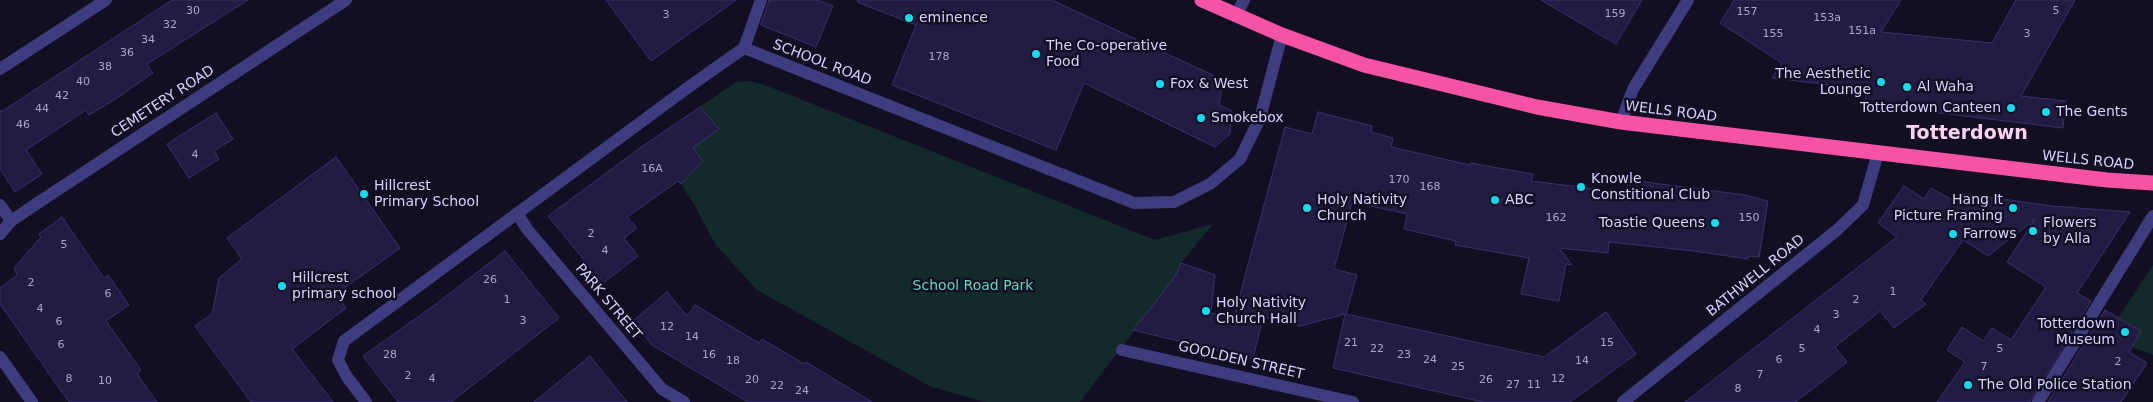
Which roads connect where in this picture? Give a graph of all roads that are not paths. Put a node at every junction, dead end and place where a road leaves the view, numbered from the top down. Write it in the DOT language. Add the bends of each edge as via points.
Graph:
graph roads {
  1 [pos="106,0"];
  2 [pos="346,0"];
  3 [pos="761,0"];
  4 [pos="1202,0"];
  5 [pos="1244,0"];
  6 [pos="1688,0"];
  7 [pos="1236,15"];
  8 [pos="1282,35"];
  9 [pos="744,48"];
  10 [pos="0,69"];
  11 [pos="1621,122"];
  12 [pos="1878,153"];
  13 [pos="2153,184"];
  14 [pos="0,205"];
  15 [pos="517,213"];
  16 [pos="2153,216"];
  17 [pos="11,221"];
  18 [pos="0,234"];
  19 [pos="1122,350"];
  20 [pos="0,357"];
  21 [pos="32,402"];
  22 [pos="366,402"];
  23 [pos="684,402"];
  24 [pos="1353,402"];
  25 [pos="1623,402"];
  26 [pos="2038,402"];
  1 -- 10 [label="street"];
  2 -- 17 [label="street, CEMETERY ROAD"];
  3 -- 9 [label="street"];
  4 -- 7 [label="highway, WELLS ROAD"];
  5 -- 7 [label="street"];
  6 -- 11 [label="street" via="1633,90"];
  7 -- 8 [label="highway, WELLS ROAD"];
  8 -- 9 [label="street, SCHOOL ROAD" via="1260,118 1240,159 1210,184 1174,202 1134,204"];
  8 -- 11 [label="highway, WELLS ROAD" via="1364,65 1452,88"];
  9 -- 15 [label="street"];
  11 -- 12 [label="highway, WELLS ROAD"];
  12 -- 13 [label="highway, WELLS ROAD"];
  12 -- 25 [label="street, BATHWELL ROAD" via="1863,205 1837,230"];
  14 -- 17 [label="street"];
  15 -- 22 [label="street" via="344,341 338,360"];
  15 -- 23 [label="street, PARK STREET" via="662,389"];
  16 -- 26 [label="street"];
  17 -- 18 [label="street, CEMETERY ROAD"];
  19 -- 24 [label="street, GOOLDEN STREET"];
  20 -- 21 [label="street"];
}
